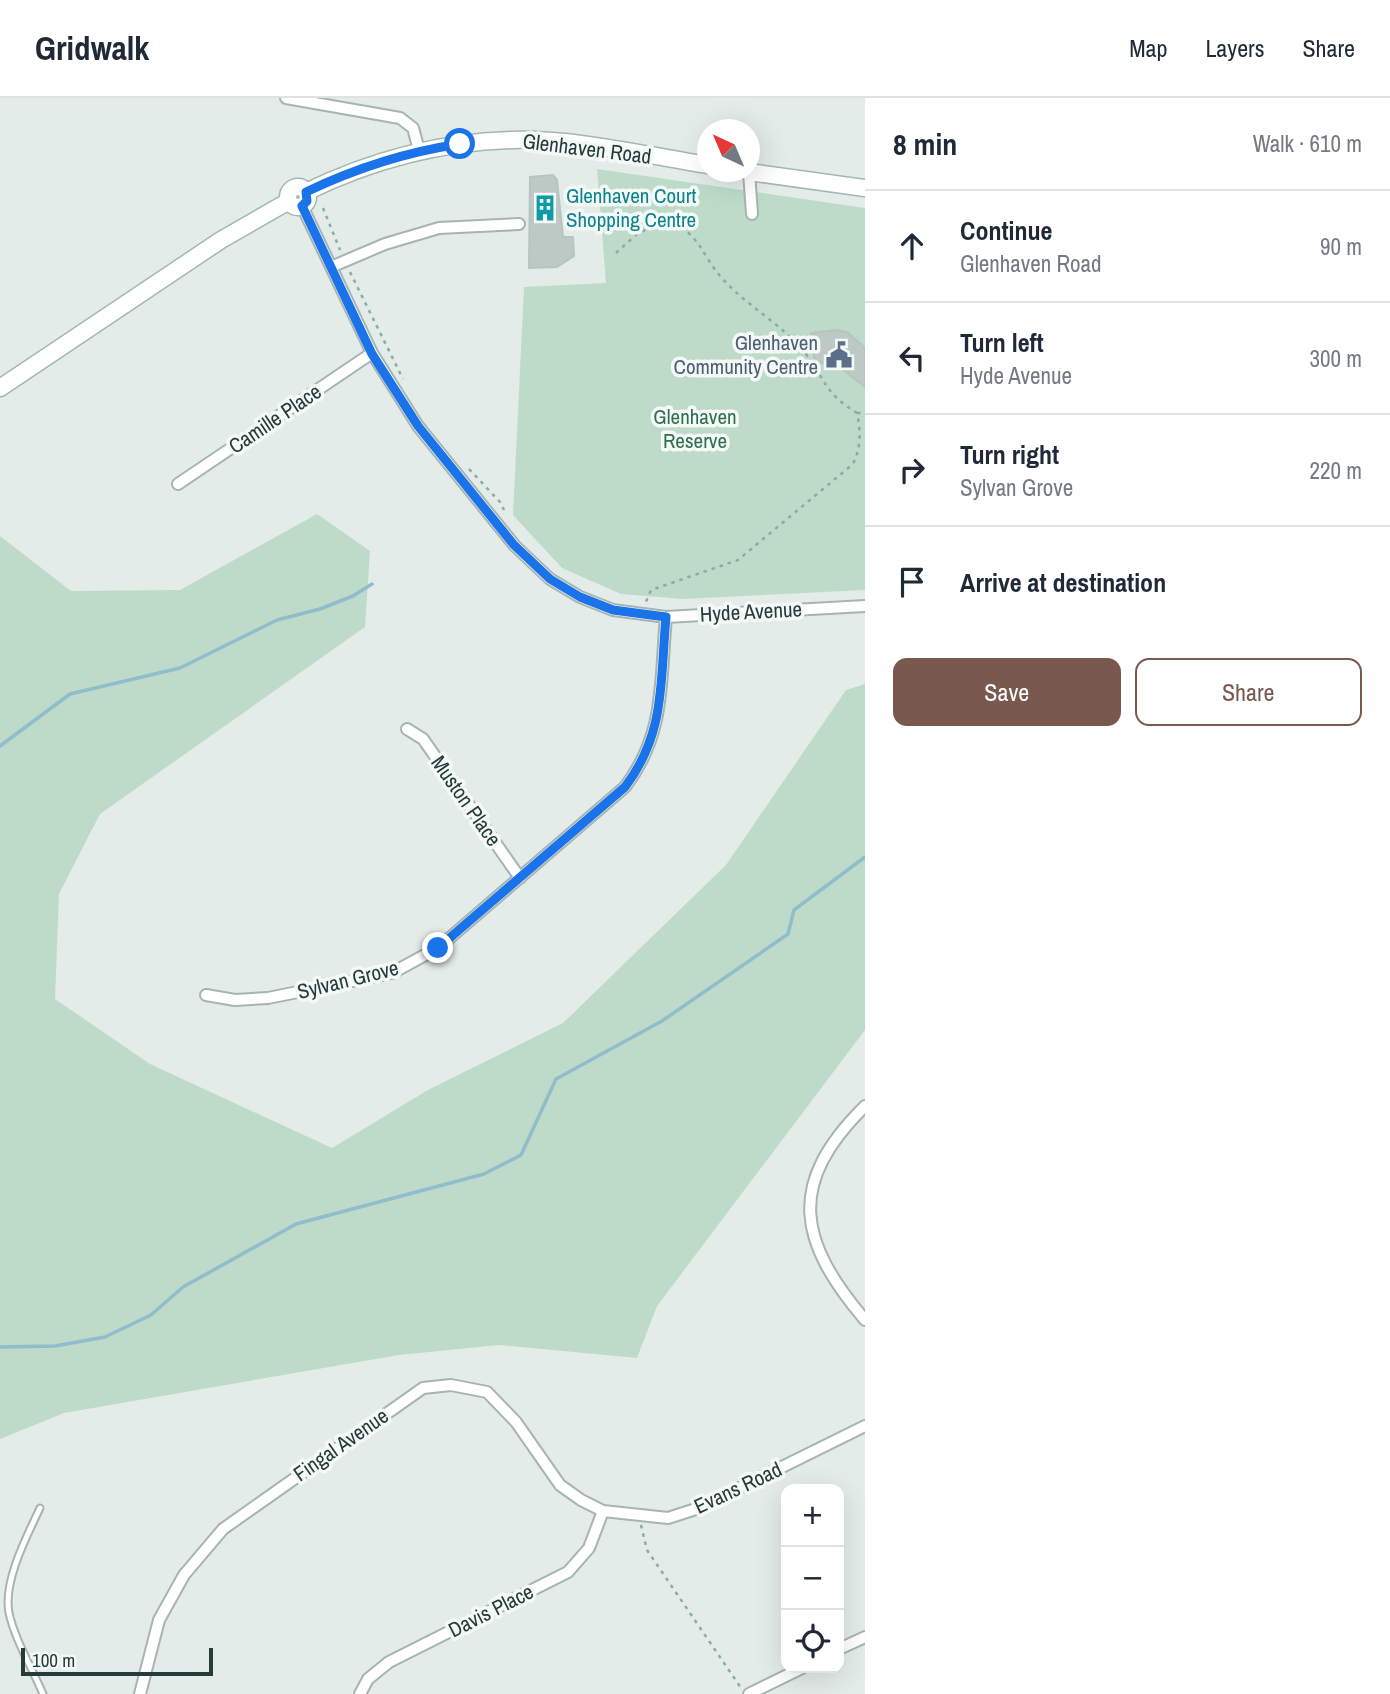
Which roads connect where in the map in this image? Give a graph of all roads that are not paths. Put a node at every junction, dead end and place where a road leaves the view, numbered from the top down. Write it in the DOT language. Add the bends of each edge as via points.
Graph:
graph roads {
  1 [pos="286,98"];
  2 [pos="419,150"];
  3 [pos="697,163"];
  4 [pos="760,174"];
  5 [pos="750,182"];
  6 [pos="865,188"];
  7 [pos="299,199"];
  8 [pos="752,214"];
  9 [pos="519,225"];
  10 [pos="331,267"];
  11 [pos="372,354"];
  12 [pos="0,388"];
  13 [pos="178,484"];
  14 [pos="865,606"];
  15 [pos="666,617"];
  16 [pos="408,729"];
  17 [pos="520,878"];
  18 [pos="206,995"];
  19 [pos="865,1106"];
  20 [pos="865,1320"];
  21 [pos="865,1426"];
  22 [pos="40,1508"];
  23 [pos="603,1511"];
  24 [pos="865,1637"];
  25 [pos="844,1647"];
  26 [pos="791,1673"];
  27 [pos="43,1694"];
  28 [pos="140,1694"];
  29 [pos="360,1694"];
  30 [pos="747,1694"];
  1 -- 2 [label="street" via="400,118 413,128"];
  2 -- 3 [label="main road, Glenhaven Road" via="542,141"];
  2 -- 7 [label="main road, Glenhaven Road" via="362,167"];
  4 -- 6 [label="main road"];
  5 -- 8 [label="street"];
  7 -- 10 [label="street, Hyde Avenue"];
  7 -- 12 [label="main road, Glenhaven Road" via="232,233"];
  9 -- 10 [label="street" via="439,228"];
  10 -- 11 [label="street, Hyde Avenue"];
  11 -- 13 [label="street, Camille Place"];
  11 -- 15 [label="street, Hyde Avenue" via="418,426 514,545 550,579 613,610"];
  14 -- 15 [label="street, Hyde Avenue"];
  15 -- 17 [label="street, Sylvan Grove" via="656,729 642,765 625,787"];
  16 -- 17 [label="street, Muston Place" via="424,739"];
  17 -- 18 [label="street, Sylvan Grove" via="438,948 392,973 268,998 235,1000"];
  19 -- 20 [label="street" via="823,1158 808,1208 814,1244 840,1291"];
  21 -- 23 [label="street, Evans Road" via="699,1508 668,1518"];
  22 -- 27 [label="lane" via="20,1549 8,1599"];
  23 -- 28 [label="street, Fingal Avenue" via="560,1485 516,1422 486,1392 452,1385 423,1388 223,1530 184,1575 159,1620"];
  23 -- 29 [label="street, Davis Place" via="589,1548 568,1572 389,1662 368,1679"];
  24 -- 25 [label="street"];
  26 -- 30 [label="street"];
}
